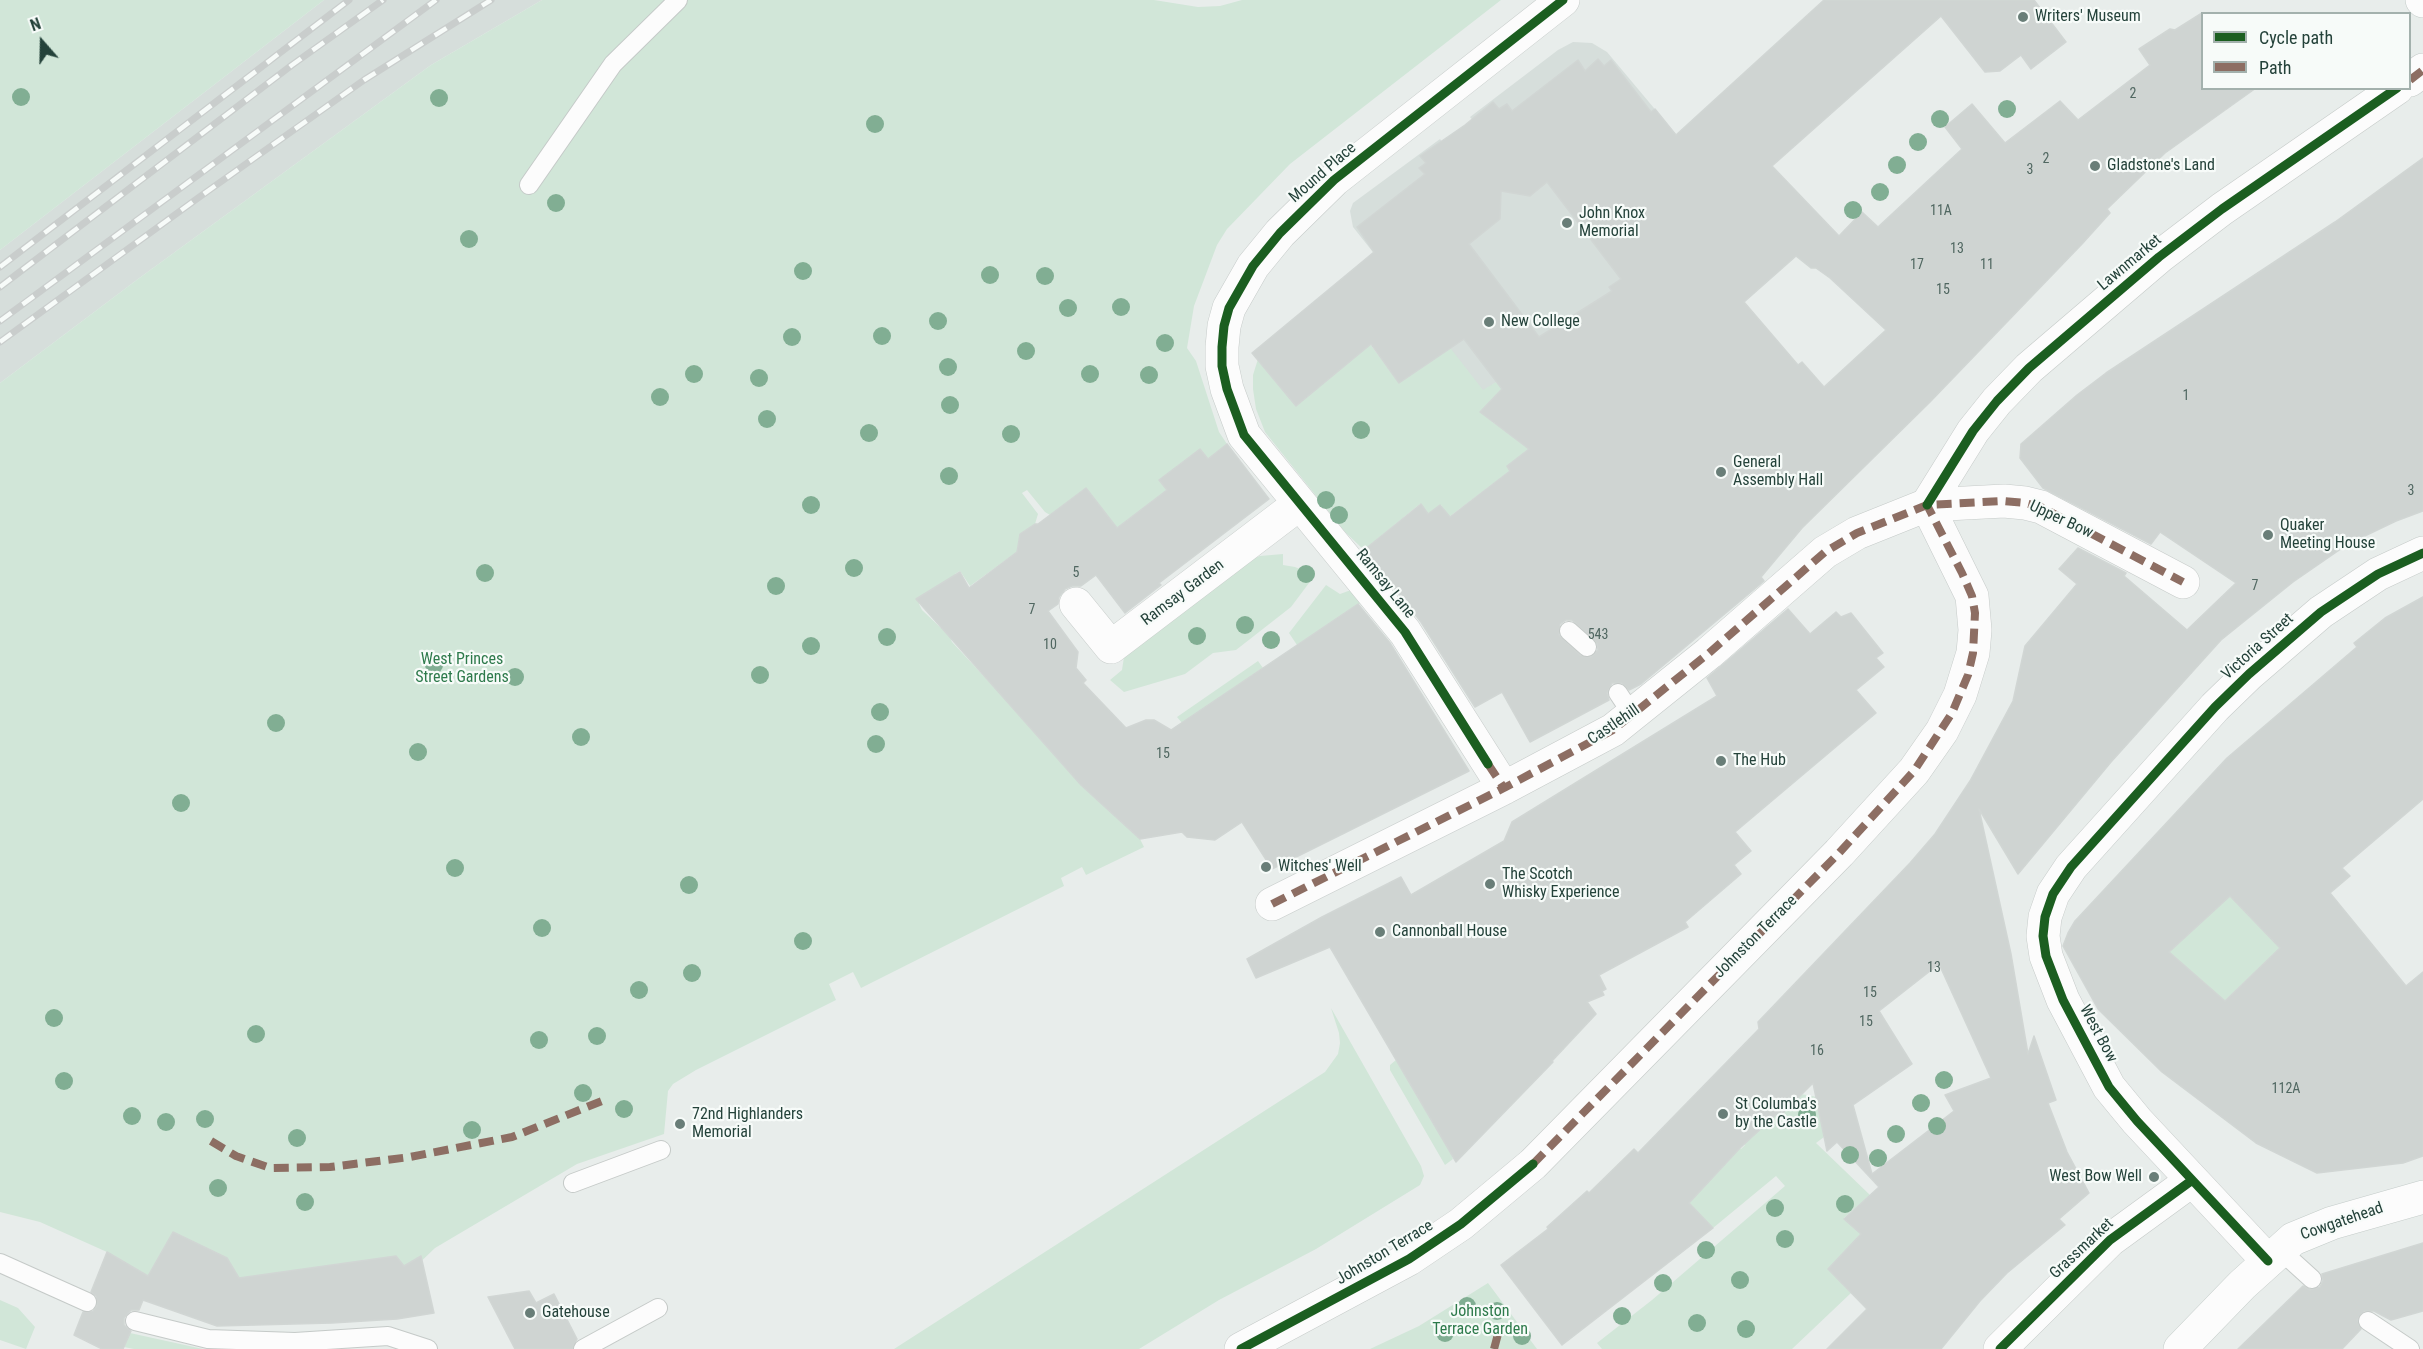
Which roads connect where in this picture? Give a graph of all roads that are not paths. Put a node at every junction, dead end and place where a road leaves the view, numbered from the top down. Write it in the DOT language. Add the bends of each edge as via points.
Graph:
graph roads {
  1 [pos="678,0"];
  2 [pos="1563,0"];
  3 [pos="2394,90"];
  4 [pos="529,185"];
  5 [pos="1244,435"];
  6 [pos="1299,504"];
  7 [pos="1927,505"];
  8 [pos="2423,553"];
  9 [pos="2183,582"];
  10 [pos="1076,604"];
  11 [pos="1569,631"];
  12 [pos="1587,647"];
  13 [pos="1496,776"];
  14 [pos="2136,794"];
  15 [pos="1272,904"];
  16 [pos="661,1150"];
  17 [pos="2191,1181"];
  18 [pos="573,1183"];
  19 [pos="2423,1197"];
  20 [pos="2274,1256"];
  21 [pos="0,1263"];
  22 [pos="2312,1279"];
  23 [pos="87,1302"];
  24 [pos="658,1308"];
  25 [pos="135,1321"];
  26 [pos="2368,1321"];
  27 [pos="428,1349"];
  28 [pos="583,1349"];
  29 [pos="1240,1349"];
  30 [pos="2000,1349"];
  31 [pos="2180,1349"];
  32 [pos="2410,1349"];
  1 -- 4 [label="lane" via="613,64"];
  2 -- 5 [label="street, Mound Place" via="1334,180 1253,266 1229,309 1222,347 1227,389"];
  3 -- 7 [label="street, Lawnmarket" via="2168,250 2029,368 1973,430"];
  5 -- 6 [label="street, Ramsay Lane"];
  6 -- 10 [label="street, Ramsay Garden" via="1111,647"];
  6 -- 13 [label="street, Ramsay Lane" via="1405,632"];
  7 -- 9 [label="street, Upper Bow" via="2004,501 2041,507"];
  7 -- 13 [label="street, Castlehill" via="1825,552 1709,654 1625,704 1613,730"];
  7 -- 29 [label="street, Johnston Terrace" via="1962,573 1975,613 1968,675 1952,713 1914,771 1839,853 1533,1164 1461,1224 1409,1259"];
  8 -- 14 [label="street, Victoria Street" via="2348,593 2280,646 2215,707"];
  11 -- 12 [label="lane"];
  13 -- 15 [label="street, Castlehill"];
  14 -- 17 [label="street, West Bow" via="2071,867 2053,894 2044,917 2043,936 2046,956 2063,1000 2109,1087"];
  16 -- 18 [label="lane"];
  17 -- 20 [label="street, West Bow"];
  17 -- 30 [label="street, Grassmarket" via="2110,1240"];
  19 -- 20 [label="street, Cowgatehead" via="2307,1232"];
  20 -- 22 [label="lane"];
  20 -- 31 [label="street"];
  21 -- 23 [label="lane"];
  24 -- 28 [label="lane"];
  25 -- 27 [label="lane" via="208,1339 295,1342 388,1336"];
  26 -- 32 [label="lane"];
}
